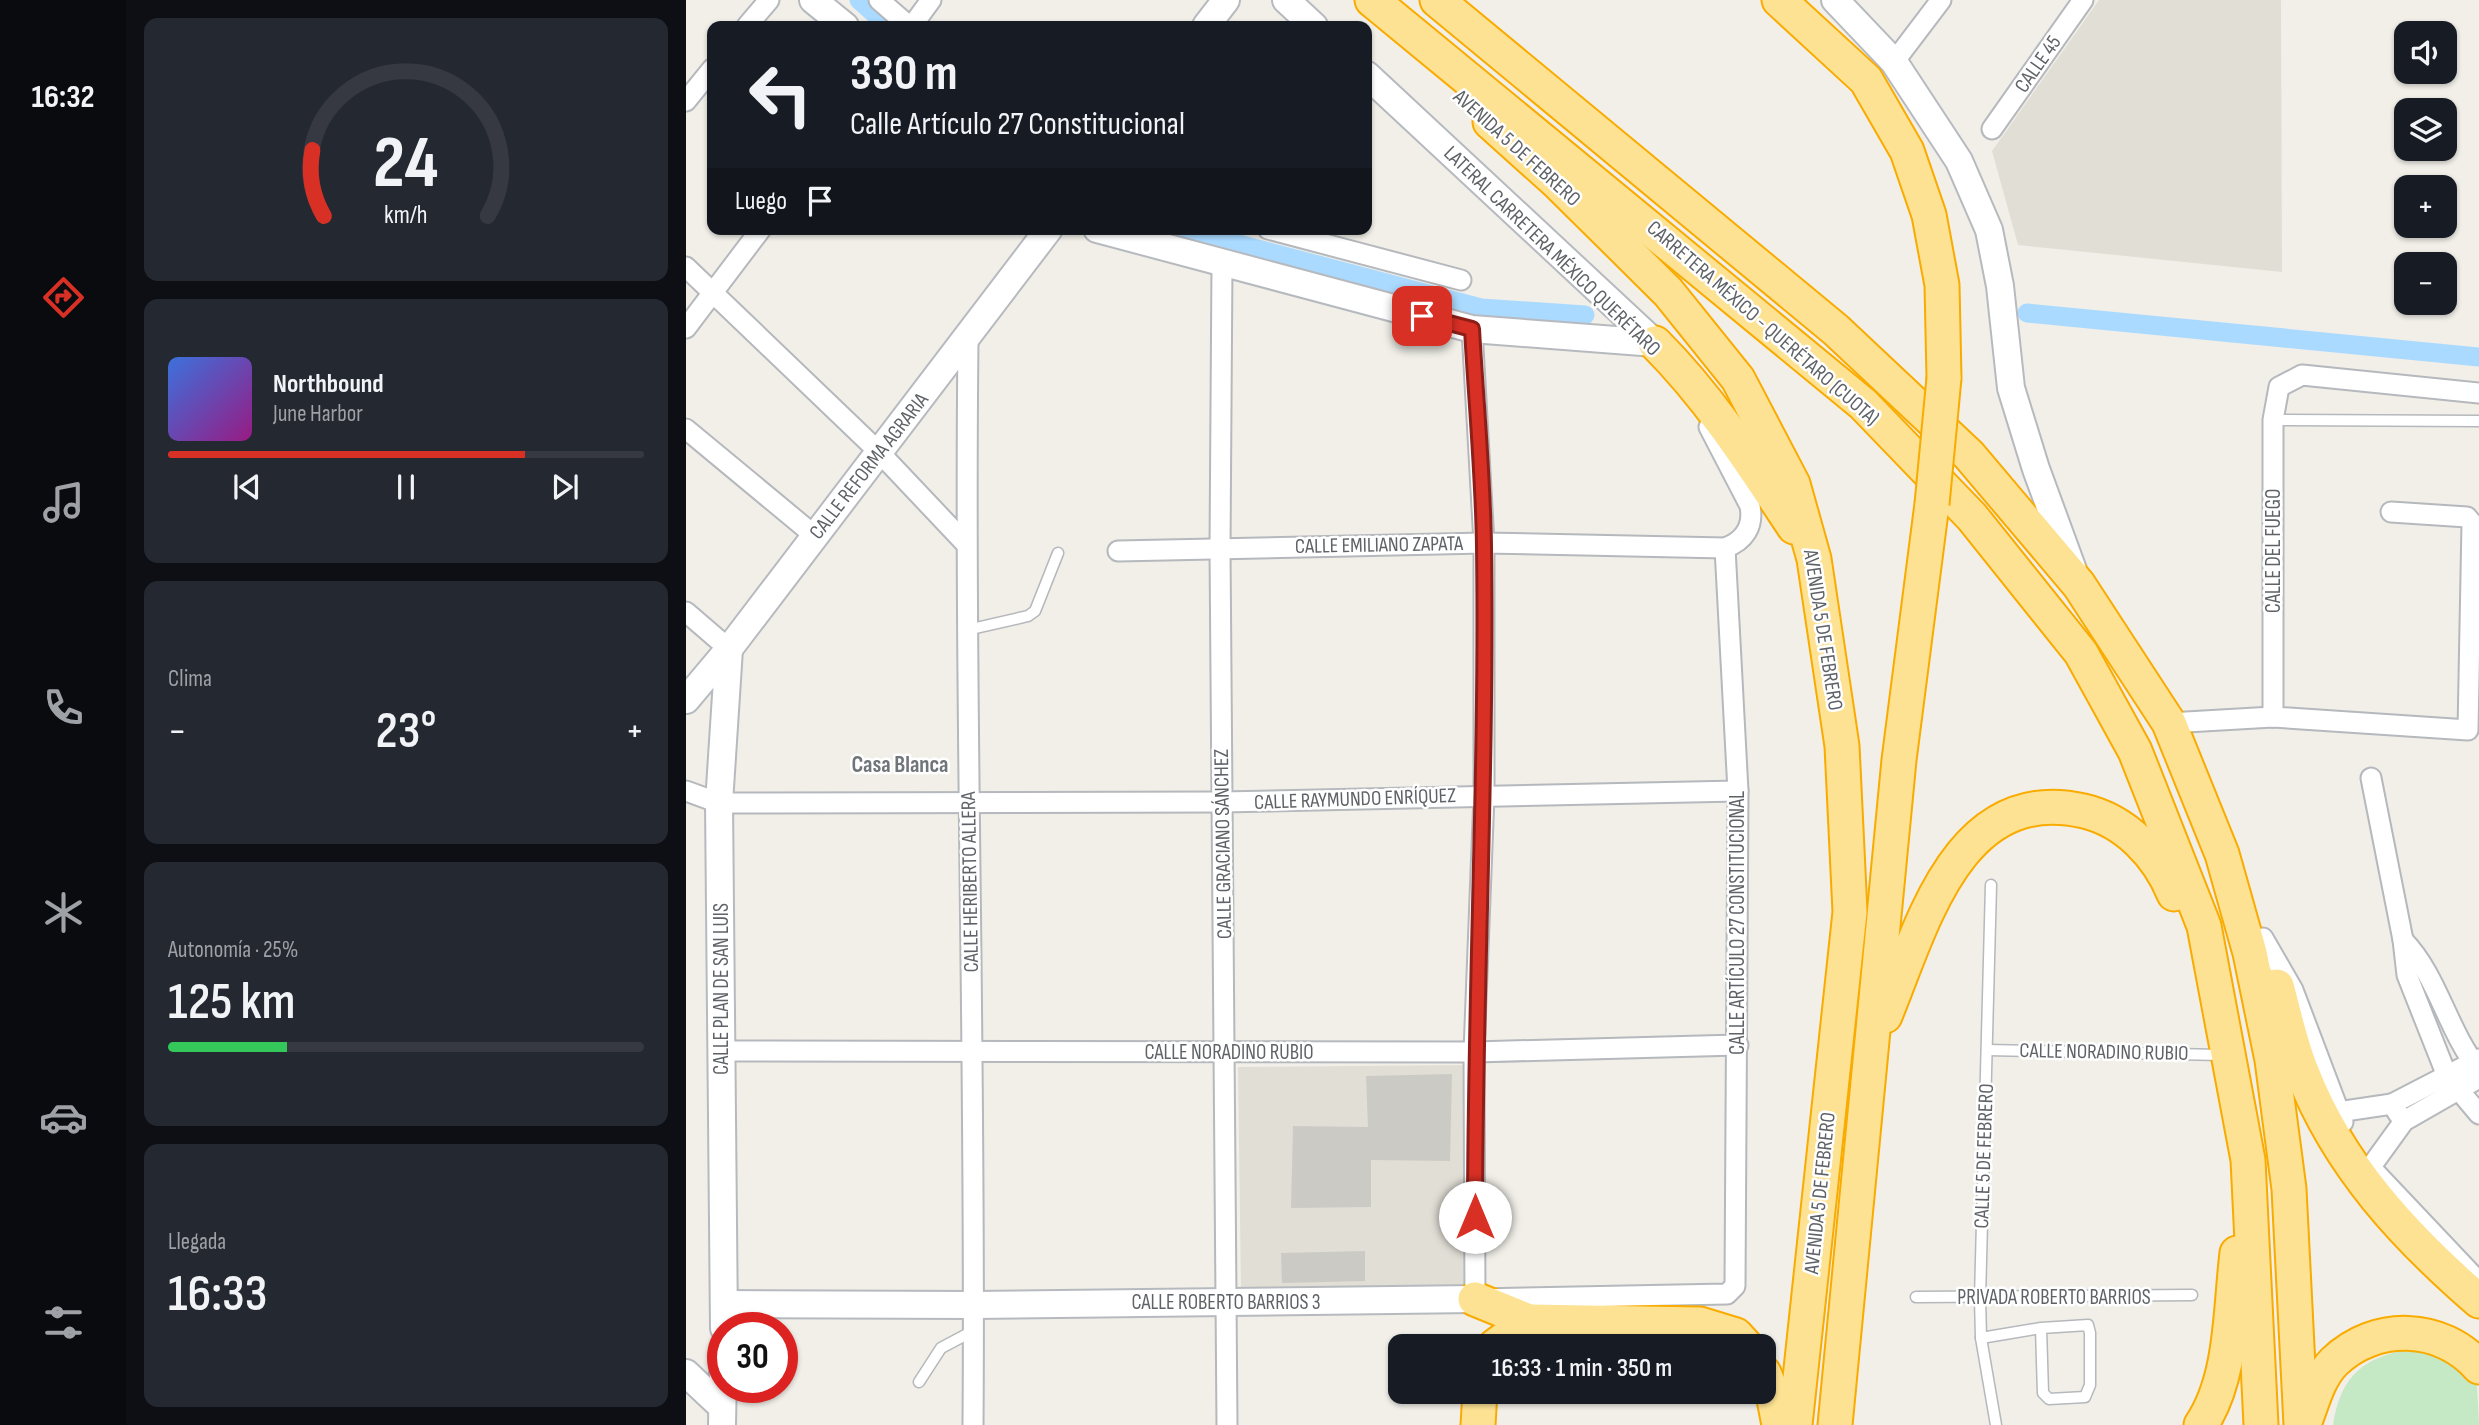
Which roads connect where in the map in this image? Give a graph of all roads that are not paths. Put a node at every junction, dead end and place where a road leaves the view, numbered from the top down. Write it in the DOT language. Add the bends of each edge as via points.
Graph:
graph roads {
  1 [pos="769,0"];
  2 [pos="813,0"];
  3 [pos="879,0"];
  4 [pos="931,0"];
  5 [pos="1226,0"];
  6 [pos="1286,0"];
  7 [pos="1366,0"];
  8 [pos="1373,0"];
  9 [pos="1437,0"];
  10 [pos="1779,0"];
  11 [pos="1805,0"];
  12 [pos="1835,0"];
  13 [pos="1941,0"];
  14 [pos="2083,0"];
  15 [pos="751,21"];
  16 [pos="839,21"];
  17 [pos="905,21"];
  18 [pos="915,21"];
  19 [pos="1210,21"];
  20 [pos="1309,21"];
  21 [pos="1894,62"];
  22 [pos="707,75"];
  23 [pos="1372,80"];
  24 [pos="1866,80"];
  25 [pos="686,101"];
  26 [pos="1992,129"];
  27 [pos="756,235"];
  28 [pos="1044,235"];
  29 [pos="1118,235"];
  30 [pos="1291,235"];
  31 [pos="1222,264"];
  32 [pos="686,267"];
  33 [pos="1461,280"];
  34 [pos="713,292"];
  35 [pos="686,328"];
  36 [pos="1472,329"];
  37 [pos="968,339"];
  38 [pos="1654,343"];
  39 [pos="2479,393"];
  40 [pos="2273,420"];
  41 [pos="2479,421"];
  42 [pos="686,429"];
  43 [pos="879,452"];
  44 [pos="2392,512"];
  45 [pos="816,536"];
  46 [pos="1484,543"];
  47 [pos="966,544"];
  48 [pos="1725,548"];
  49 [pos="1220,549"];
  50 [pos="1118,551"];
  51 [pos="1058,553"];
  52 [pos="1814,559"];
  53 [pos="2079,585"];
  54 [pos="686,612"];
  55 [pos="967,630"];
  56 [pos="729,649"];
  57 [pos="686,700"];
  58 [pos="2273,717"];
  59 [pos="2169,723"];
  60 [pos="2371,778"];
  61 [pos="686,791"];
  62 [pos="1738,791"];
  63 [pos="1484,795"];
  64 [pos="1222,802"];
  65 [pos="719,803"];
  66 [pos="968,803"];
  67 [pos="2222,854"];
  68 [pos="1991,886"];
  69 [pos="2263,938"];
  70 [pos="2403,940"];
  71 [pos="1738,1045"];
  72 [pos="1872,1047"];
  73 [pos="1987,1050"];
  74 [pos="721,1051"];
  75 [pos="1227,1052"];
  76 [pos="1474,1052"];
  77 [pos="974,1053"];
  78 [pos="2221,1055"];
  79 [pos="2477,1067"];
  80 [pos="2452,1083"];
  81 [pos="2392,1104"];
  82 [pos="2338,1112"];
  83 [pos="2479,1114"];
  84 [pos="2241,1115"];
  85 [pos="2404,1122"];
  86 [pos="2248,1160"];
  87 [pos="2370,1168"];
  88 [pos="2479,1282"];
  89 [pos="1727,1294"];
  90 [pos="2192,1296"];
  91 [pos="1916,1297"];
  92 [pos="1980,1298"];
  93 [pos="1475,1299"];
  94 [pos="2479,1301"];
  95 [pos="1227,1303"];
  96 [pos="724,1312"];
  97 [pos="798,1317"];
  98 [pos="974,1318"];
  99 [pos="1529,1321"];
  100 [pos="2041,1328"];
  101 [pos="1511,1334"];
  102 [pos="1733,1334"];
  103 [pos="1981,1338"];
  104 [pos="2479,1367"];
  105 [pos="686,1373"];
  106 [pos="919,1382"];
  107 [pos="1479,1404"];
  108 [pos="1775,1404"];
  109 [pos="722,1416"];
  110 [pos="972,1425"];
  111 [pos="1227,1425"];
  112 [pos="1478,1425"];
  113 [pos="1779,1425"];
  114 [pos="1795,1425"];
  115 [pos="1835,1425"];
  116 [pos="1996,1425"];
  117 [pos="2201,1425"];
  118 [pos="2261,1425"];
  119 [pos="2302,1425"];
  1 -- 15 [label="street"];
  2 -- 16 [label="street"];
  3 -- 17 [label="street"];
  4 -- 18 [label="street"];
  5 -- 19 [label="street"];
  6 -- 20 [label="street"];
  7 -- 52 [label="highway, AVENIDA 5 DE FEBRERO" via="1420,60 1558,183 1668,292 1738,379 1793,484"];
  8 -- 84 [label="highway, CARRETERA MÉXICO - QUERÉTARO (CUOTA)" via="1863,404 1972,517 2081,653 2135,751 2204,926"];
  9 -- 53 [label="highway, CARRETERA MÉXICO - QUERÉTARO (CUOTA)" via="1836,330 1969,455"];
  10 -- 24 [label="highway, AVENIDA 5 DE FEBRERO"];
  11 -- 24 [label="highway"];
  12 -- 21 [label="street"];
  13 -- 21 [label="street"];
  14 -- 26 [label="street, CALLE 45"];
  21 -- 53 [label="street" via="1959,161 1989,230 2011,388"];
  22 -- 25 [label="street"];
  23 -- 38 [label="street, LATERAL CARRETERA MÉXICO QUERÉTARO"];
  24 -- 72 [label="highway, AVENIDA 5 DE FEBRERO, bridge" via="1907,152 1929,215 1942,285 1944,378 1899,760"];
  27 -- 34 [label="street"];
  28 -- 37 [label="street, CALLE REFORMA AGRARIA"];
  29 -- 31 [label="street"];
  30 -- 33 [label="street"];
  31 -- 36 [label="street"];
  31 -- 49 [label="street, CALLE GRACIANO SÁNCHEZ"];
  32 -- 34 [label="street"];
  34 -- 35 [label="street"];
  34 -- 43 [label="street"];
  36 -- 38 [label="street"];
  36 -- 46 [label="street"];
  37 -- 43 [label="street, CALLE REFORMA AGRARIA"];
  37 -- 47 [label="street, CALLE HERIBERTO ALLERA"];
  38 -- 48 [label="street, LATERAL CARRETERA MÉXICO QUERÉTARO" via="1703,417 1751,506 1747,531"];
  38 -- 52 [label="highway" via="1715,410"];
  39 -- 40 [label="street, CALLE DEL FUEGO" via="2302,375 2279,387"];
  40 -- 41 [label="lane"];
  40 -- 58 [label="street, CALLE DEL FUEGO"];
  42 -- 45 [label="street"];
  43 -- 45 [label="street, CALLE REFORMA AGRARIA"];
  43 -- 47 [label="street"];
  44 -- 58 [label="street" via="2466,517 2472,523 2468,730"];
  45 -- 56 [label="street, CALLE REFORMA AGRARIA"];
  46 -- 48 [label="street, CALLE EMILIANO ZAPATA"];
  46 -- 49 [label="street, CALLE EMILIANO ZAPATA"];
  46 -- 63 [label="street"];
  47 -- 55 [label="street, CALLE HERIBERTO ALLERA"];
  48 -- 62 [label="street, CALLE ARTÍCULO 27 CONSTITUCIONAL"];
  49 -- 50 [label="street, CALLE EMILIANO ZAPATA"];
  49 -- 64 [label="street, CALLE GRACIANO SÁNCHEZ"];
  51 -- 55 [label="lane" via="1035,611"];
  52 -- 114 [label="highway, AVENIDA 5 DE FEBRERO" via="1842,746 1850,912"];
  53 -- 59 [label="highway, CARRETERA MÉXICO - QUERÉTARO (CUOTA)"];
  54 -- 56 [label="street"];
  55 -- 66 [label="street, CALLE HERIBERTO ALLERA"];
  56 -- 57 [label="street, CALLE REFORMA AGRARIA"];
  56 -- 65 [label="street, CALLE PLAN DE SAN LUIS"];
  58 -- 59 [label="street"];
  59 -- 67 [label="highway, CARRETERA MÉXICO - QUERÉTARO (CUOTA)"];
  60 -- 70 [label="street"];
  61 -- 65 [label="street, CALLE RAYMUNDO ENRÍQUEZ"];
  62 -- 63 [label="street, CALLE RAYMUNDO ENRÍQUEZ"];
  62 -- 71 [label="street, CALLE ARTÍCULO 27 CONSTITUCIONAL"];
  63 -- 64 [label="street, CALLE RAYMUNDO ENRÍQUEZ"];
  63 -- 76 [label="street"];
  64 -- 66 [label="street, CALLE RAYMUNDO ENRÍQUEZ"];
  64 -- 75 [label="street, CALLE GRACIANO SÁNCHEZ"];
  65 -- 66 [label="street, CALLE RAYMUNDO ENRÍQUEZ"];
  65 -- 74 [label="street, CALLE PLAN DE SAN LUIS"];
  66 -- 77 [label="street, CALLE HERIBERTO ALLERA"];
  67 -- 69 [label="highway"];
  67 -- 119 [label="highway, CARRETERA MÉXICO - QUERÉTARO (CUOTA)" via="2250,953 2282,1121"];
  68 -- 73 [label="lane, CALLE 5 DE FEBRERO"];
  69 -- 82 [label="street" via="2293,990"];
  69 -- 94 [label="highway" via="2302,1072 2344,1157 2413,1241"];
  70 -- 79 [label="street" via="2421,962 2451,1026"];
  70 -- 80 [label="street" via="2406,975"];
  71 -- 76 [label="street, CALLE NORADINO RUBIO"];
  71 -- 89 [label="street, CALLE ARTÍCULO 27 CONSTITUCIONAL" via="1735,1286"];
  72 -- 78 [label="highway" via="1945,876 1978,834 2013,812 2062,806 2101,815 2137,839 2166,874 2196,950"];
  72 -- 115 [label="highway, AVENIDA 5 DE FEBRERO"];
  73 -- 78 [label="lane, CALLE NORADINO RUBIO"];
  73 -- 92 [label="lane, CALLE 5 DE FEBRERO"];
  74 -- 77 [label="street, CALLE NORADINO RUBIO"];
  74 -- 96 [label="street, CALLE PLAN DE SAN LUIS"];
  75 -- 76 [label="street, CALLE NORADINO RUBIO"];
  75 -- 77 [label="street, CALLE NORADINO RUBIO"];
  75 -- 95 [label="street, CALLE GRACIANO SÁNCHEZ"];
  76 -- 93 [label="street"];
  77 -- 98 [label="street, CALLE HERIBERTO ALLERA"];
  78 -- 84 [label="highway"];
  79 -- 80 [label="street"];
  80 -- 81 [label="street"];
  80 -- 83 [label="street"];
  80 -- 85 [label="street"];
  81 -- 82 [label="street"];
  81 -- 85 [label="street"];
  82 -- 87 [label="street"];
  84 -- 86 [label="highway, CARRETERA MÉXICO - QUERÉTARO (CUOTA)"];
  85 -- 87 [label="street"];
  86 -- 117 [label="highway" via="2223,1376"];
  86 -- 118 [label="highway, CARRETERA MÉXICO - QUERÉTARO (CUOTA)"];
  87 -- 88 [label="street"];
  89 -- 93 [label="street, CALLE ROBERTO BARRIOS 3"];
  90 -- 92 [label="lane, PRIVADA ROBERTO BARRIOS"];
  91 -- 92 [label="lane, PRIVADA ROBERTO BARRIOS"];
  92 -- 103 [label="lane, CALLE 5 DE FEBRERO"];
  93 -- 95 [label="street, CALLE ROBERTO BARRIOS 3"];
  93 -- 99 [label="highway"];
  95 -- 98 [label="street, CALLE ROBERTO BARRIOS 3"];
  95 -- 111 [label="street, CALLE GRACIANO SÁNCHEZ"];
  97 -- 98 [label="street, CALLE ROBERTO BARRIOS 3"];
  98 -- 106 [label="lane" via="940,1348"];
  98 -- 110 [label="street, CALLE HERIBERTO ALLERA"];
  99 -- 101 [label="highway"];
  99 -- 102 [label="highway" via="1700,1324"];
  100 -- 100 [label="lane" via="2042,1393 2049,1399 2085,1397 2090,1385 2088,1325"];
  100 -- 103 [label="lane"];
  103 -- 116 [label="lane, CALLE 5 DE FEBRERO"];
  104 -- 119 [label="highway" via="2466,1353 2438,1338 2407,1332 2376,1337 2334,1362"];
  105 -- 109 [label="street"];
  107 -- 112 [label="highway"];
  108 -- 113 [label="highway"];
}
